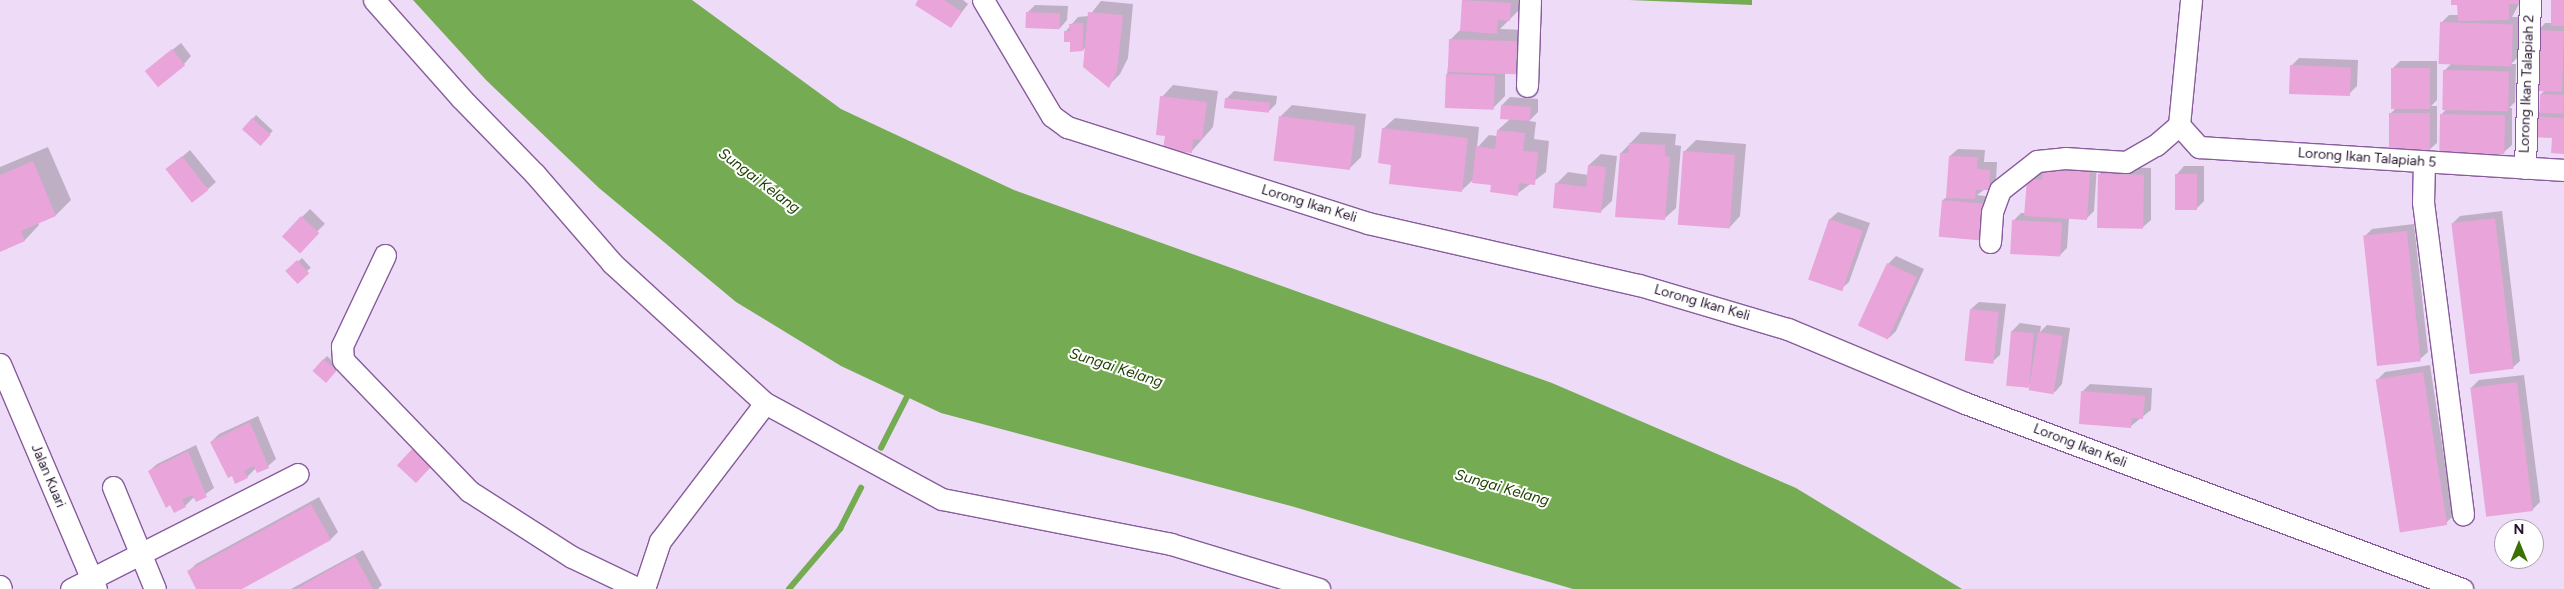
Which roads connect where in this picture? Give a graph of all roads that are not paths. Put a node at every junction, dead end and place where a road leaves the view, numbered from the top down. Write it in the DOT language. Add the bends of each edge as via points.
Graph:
graph roads {
  1 [pos="374,0"];
  2 [pos="983,0"];
  3 [pos="1530,0"];
  4 [pos="2191,0"];
  5 [pos="2530,0"];
  6 [pos="1527,86"];
  7 [pos="2179,125"];
  8 [pos="2424,162"];
  9 [pos="2525,168"];
  10 [pos="2564,170"];
  11 [pos="1990,242"];
  12 [pos="385,255"];
  13 [pos="0,364"];
  14 [pos="765,403"];
  15 [pos="298,474"];
  16 [pos="113,487"];
  17 [pos="2463,514"];
  18 [pos="141,553"];
  19 [pos="94,584"];
  20 [pos="71,589"];
  21 [pos="155,589"];
  22 [pos="640,589"];
  23 [pos="644,589"];
  24 [pos="1318,589"];
  25 [pos="2462,589"];
  1 -- 14 [label="street" via="461,98 535,174 612,263"];
  2 -- 25 [label="street, Lorong Ikan Keli" via="1052,116 1067,127 1368,223 1640,285 1788,328 1965,404"];
  3 -- 6 [label="street"];
  4 -- 7 [label="street"];
  5 -- 9 [label="street, Lorong Ikan Talapiah 2"];
  7 -- 8 [label="street, Lorong Ikan Talapiah 5" via="2198,147"];
  7 -- 11 [label="street" via="2156,145 2126,162 2065,158 2037,161 2000,190 1992,212"];
  8 -- 9 [label="street, Lorong Ikan Talapiah 5"];
  8 -- 17 [label="street" via="2423,202"];
  9 -- 10 [label="street, Lorong Ikan Talapiah 5"];
  12 -- 22 [label="street" via="342,346 343,360 469,491 572,557"];
  13 -- 19 [label="street, Jalan Kuari"];
  14 -- 23 [label="street" via="660,541"];
  14 -- 24 [label="street" via="942,499 1171,544"];
  15 -- 18 [label="street"];
  16 -- 18 [label="street"];
  18 -- 19 [label="street"];
  18 -- 21 [label="street"];
  19 -- 20 [label="street"];
}
